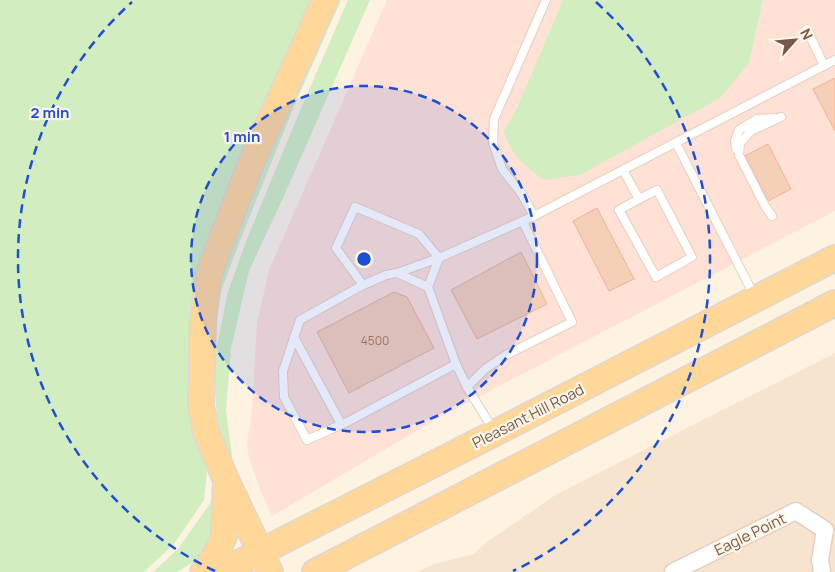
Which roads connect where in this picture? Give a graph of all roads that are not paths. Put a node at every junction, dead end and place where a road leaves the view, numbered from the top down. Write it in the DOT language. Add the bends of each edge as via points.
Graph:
graph roads {
  1 [pos="325,0"];
  2 [pos="546,0"];
  3 [pos="807,29"];
  4 [pos="835,60"];
  5 [pos="824,66"];
  6 [pos="781,117"];
  7 [pos="676,143"];
  8 [pos="623,170"];
  9 [pos="639,199"];
  10 [pos="534,216"];
  11 [pos="772,216"];
  12 [pos="523,222"];
  13 [pos="439,258"];
  14 [pos="835,258"];
  15 [pos="397,273"];
  16 [pos="363,285"];
  17 [pos="428,286"];
  18 [pos="756,299"];
  19 [pos="835,303"];
  20 [pos="294,337"];
  21 [pos="456,364"];
  22 [pos="467,387"];
  23 [pos="341,424"];
  24 [pos="495,433"];
  25 [pos="226,480"];
  26 [pos="830,528"];
  27 [pos="265,562"];
  28 [pos="203,572"];
  29 [pos="221,572"];
  30 [pos="315,572"];
  31 [pos="673,572"];
  32 [pos="822,572"];
  1 -- 25 [label="main road" via="251,163 209,273 203,320 201,406 206,432"];
  2 -- 10 [label="lane" via="494,119 493,143 502,169"];
  3 -- 5 [label="lane"];
  4 -- 5 [label="lane"];
  5 -- 7 [label="lane"];
  6 -- 11 [label="lane" via="751,131 740,143 739,155"];
  7 -- 8 [label="lane"];
  7 -- 18 [label="lane"];
  8 -- 9 [label="lane"];
  8 -- 10 [label="lane"];
  9 -- 9 [label="lane" via="658,190 692,257 656,277 619,210"];
  10 -- 12 [label="lane"];
  12 -- 13 [label="lane"];
  12 -- 22 [label="lane" via="572,322 499,359"];
  13 -- 15 [label="lane"];
  13 -- 16 [label="lane" via="419,234 355,207 336,248"];
  13 -- 17 [label="lane"];
  14 -- 18 [label="main road, Pleasant Hill Road"];
  15 -- 16 [label="lane"];
  15 -- 17 [label="lane"];
  16 -- 20 [label="lane" via="300,320"];
  17 -- 21 [label="lane"];
  18 -- 24 [label="main road, Pleasant Hill Road"];
  19 -- 30 [label="main road"];
  20 -- 23 [label="lane"];
  20 -- 23 [label="lane" via="283,371 284,397 307,440"];
  21 -- 22 [label="lane"];
  21 -- 23 [label="lane"];
  22 -- 24 [label="lane"];
  24 -- 27 [label="main road, Pleasant Hill Road"];
  25 -- 27 [label="main road"];
  25 -- 28 [label="main road" via="224,536 216,555"];
  26 -- 31 [label="street, Eagle Point" via="796,511"];
  26 -- 32 [label="street" via="820,560"];
  27 -- 29 [label="main road, Pleasant Hill Road"];
}
